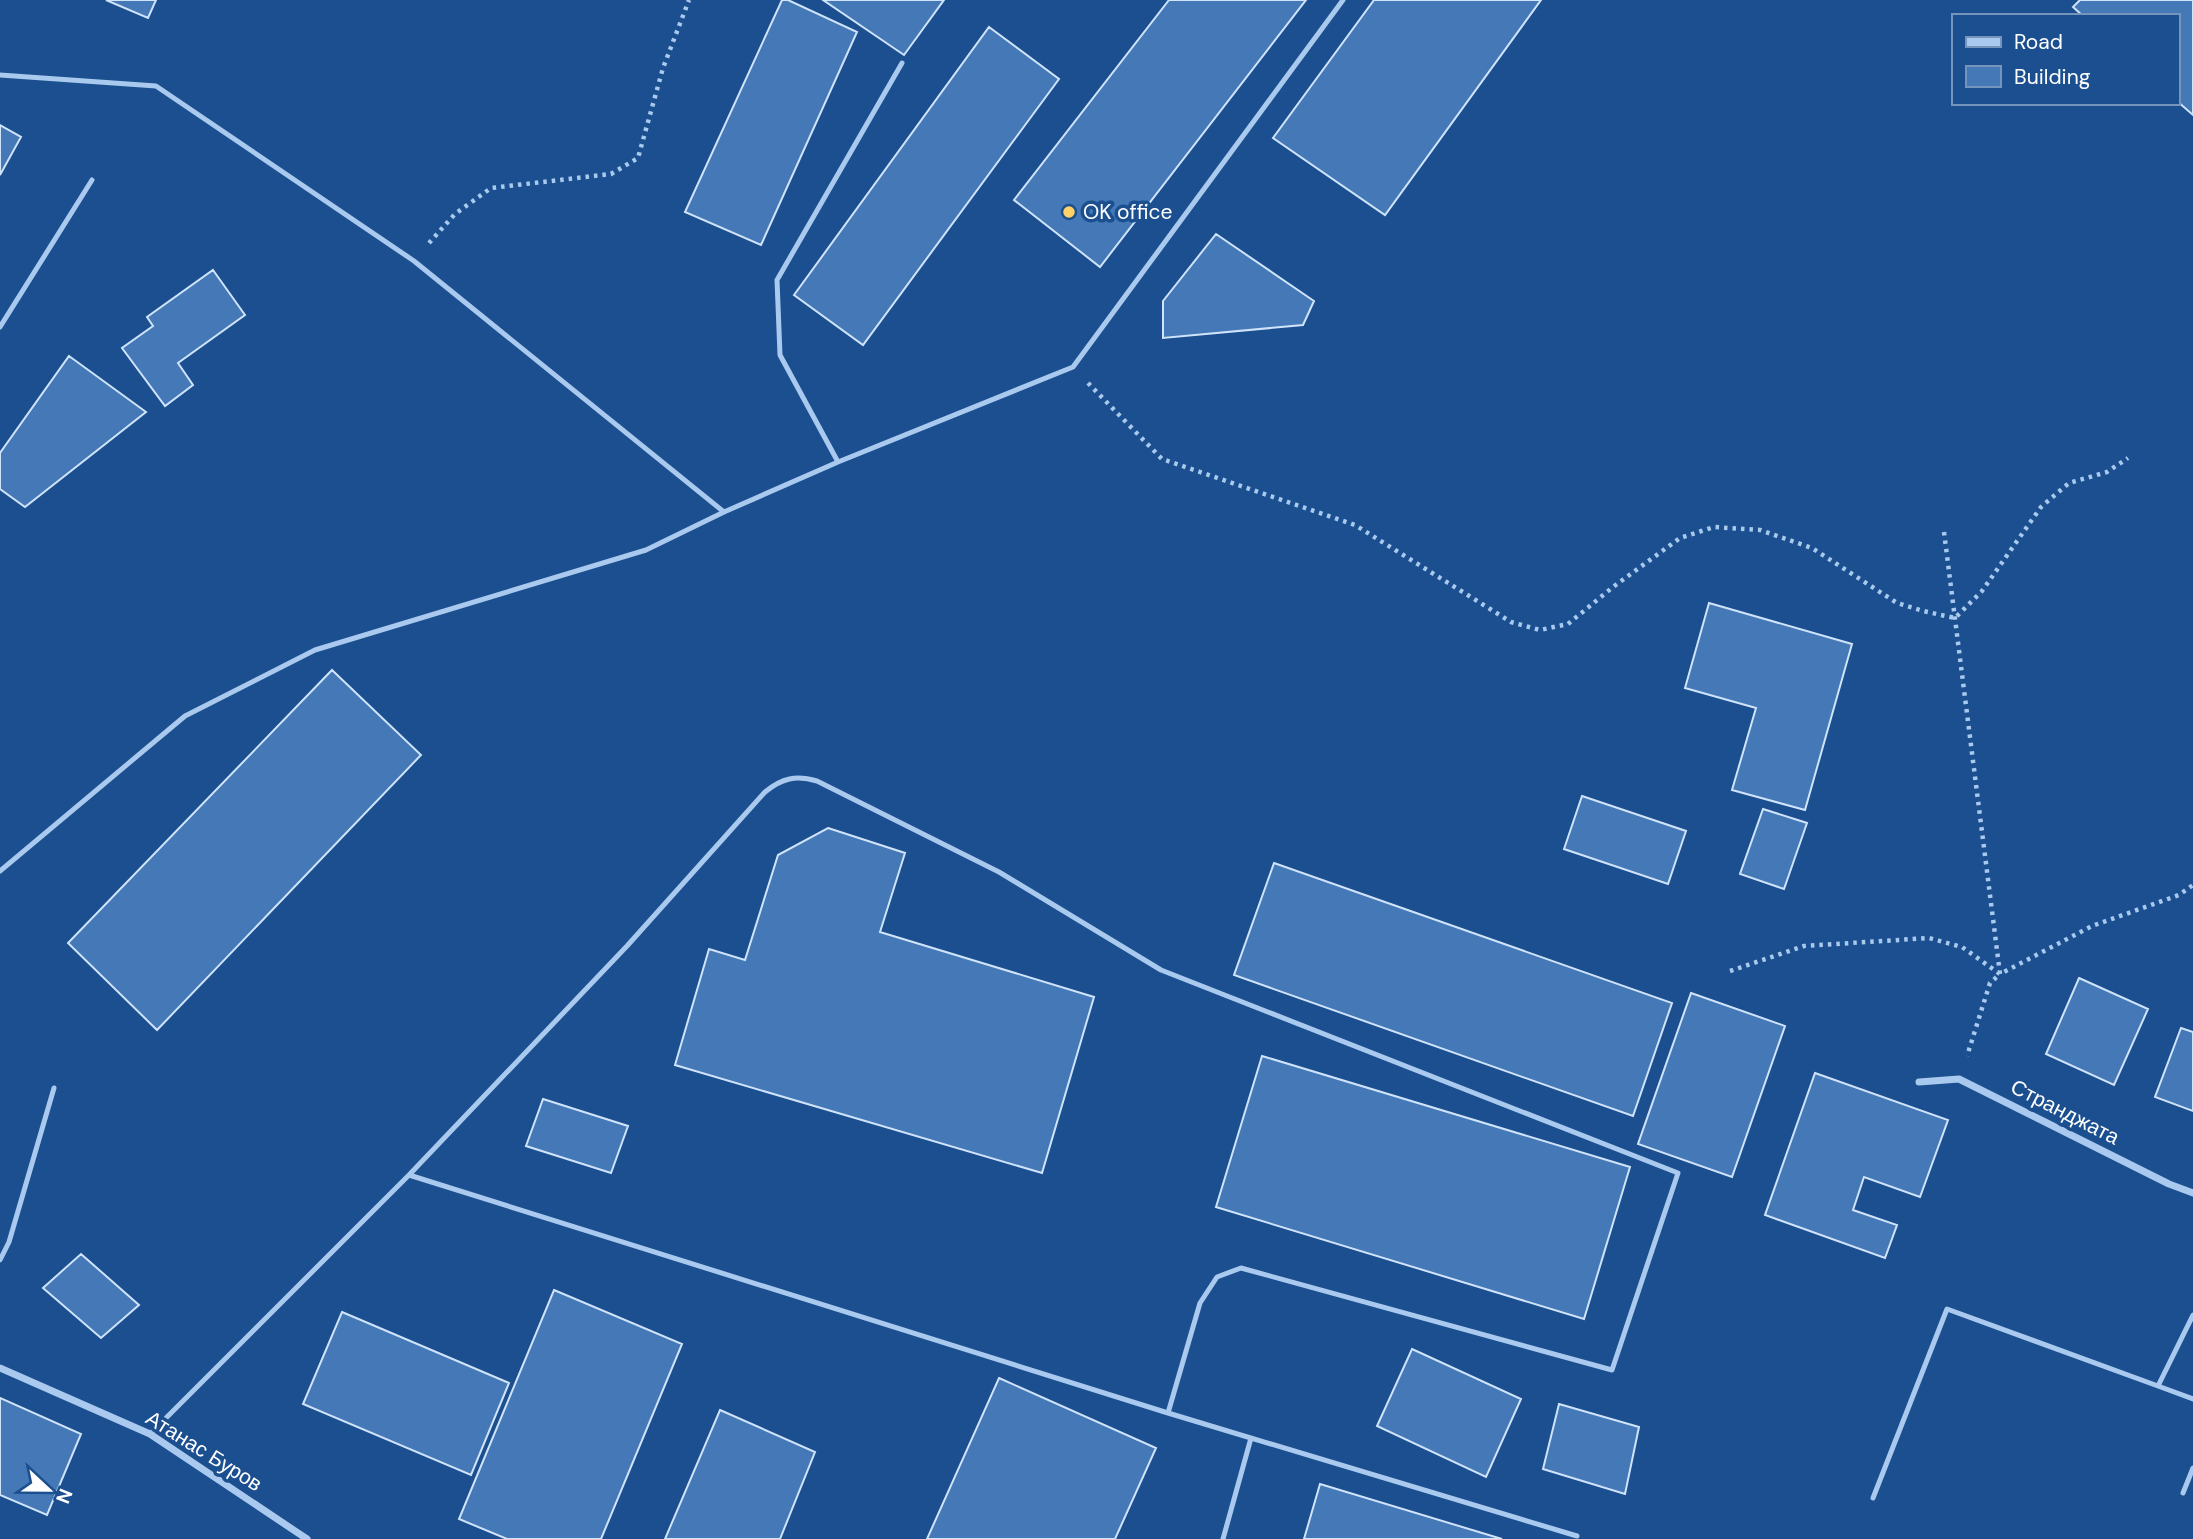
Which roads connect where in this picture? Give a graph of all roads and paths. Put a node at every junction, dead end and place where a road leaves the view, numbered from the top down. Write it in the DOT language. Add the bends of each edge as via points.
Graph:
graph roads {
  1 [pos="689,0"];
  2 [pos="1343,0"];
  3 [pos="902,63"];
  4 [pos="0,75"];
  5 [pos="92,180"];
  6 [pos="414,261"];
  7 [pos="0,327"];
  8 [pos="1073,366"];
  9 [pos="2128,458"];
  10 [pos="838,462"];
  11 [pos="724,512"];
  12 [pos="1944,533"];
  13 [pos="1955,618"];
  14 [pos="0,871"];
  15 [pos="2193,885"];
  16 [pos="1730,971"];
  17 [pos="2000,974"];
  18 [pos="1959,1079"];
  19 [pos="1919,1082"];
  20 [pos="54,1088"];
  21 [pos="409,1175"];
  22 [pos="2193,1193"];
  23 [pos="0,1260"];
  24 [pos="2193,1315"];
  25 [pos="0,1368"];
  26 [pos="2158,1386"];
  27 [pos="2193,1399"];
  28 [pos="1168,1413"];
  29 [pos="150,1434"];
  30 [pos="1251,1438"];
  31 [pos="2193,1468"];
  32 [pos="2183,1493"];
  33 [pos="1873,1498"];
  34 [pos="1577,1536"];
  35 [pos="307,1539"];
  36 [pos="1223,1539"];
  1 -- 6 [label="path" via="663,68 638,158 611,174 491,188 454,214"];
  2 -- 8 [label="lane"];
  3 -- 10 [label="lane" via="776,281 780,355"];
  4 -- 6 [label="lane" via="156,86"];
  5 -- 7 [label="lane"];
  6 -- 11 [label="lane"];
  8 -- 10 [label="lane"];
  8 -- 13 [label="path" via="1162,458 1355,525 1511,622 1539,631 1569,624 1681,538 1714,527 1760,530 1812,548 1896,603"];
  9 -- 13 [label="path" via="2107,472 2069,483 2041,507 1982,591"];
  10 -- 11 [label="lane"];
  11 -- 14 [label="lane" via="646,550 315,650 185,716"];
  12 -- 13 [label="path"];
  13 -- 17 [label="path"];
  15 -- 17 [label="path" via="2179,895 2092,926"];
  16 -- 17 [label="path" via="1804,947 1929,938 1962,947"];
  17 -- 18 [label="path" via="1990,983"];
  18 -- 19 [label="street"];
  18 -- 22 [label="street, Странджата"];
  20 -- 23 [label="lane"];
  21 -- 28 [label="lane"];
  21 -- 28 [label="lane" via="627,946 765,792 776,783 802,777 999,872 1161,970 1678,1172 1612,1370 1241,1268 1217,1277 1200,1303"];
  21 -- 29 [label="lane"];
  24 -- 26 [label="lane"];
  25 -- 29 [label="street, Атанас Буров"];
  26 -- 27 [label="lane"];
  26 -- 33 [label="lane" via="1947,1308"];
  28 -- 30 [label="lane"];
  29 -- 35 [label="street, Атанас Буров"];
  30 -- 34 [label="lane"];
  30 -- 36 [label="lane"];
  31 -- 32 [label="lane"];
}
